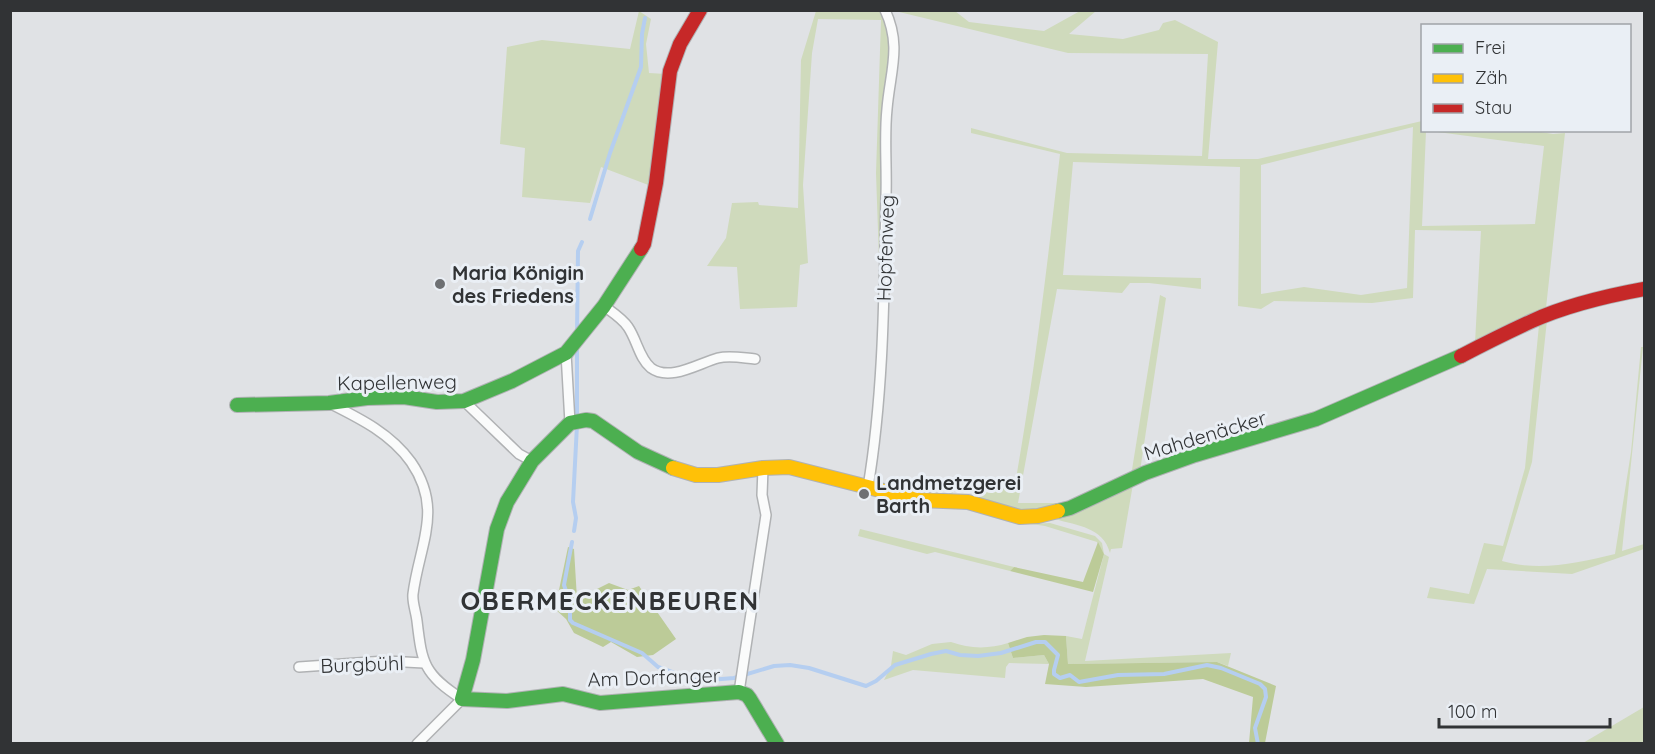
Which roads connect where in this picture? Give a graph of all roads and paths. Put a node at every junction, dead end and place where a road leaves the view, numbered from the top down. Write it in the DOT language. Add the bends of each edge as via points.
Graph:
graph roads {
  1 [pos="700,10"];
  2 [pos="885,10"];
  3 [pos="1644,289"];
  4 [pos="604,306"];
  5 [pos="572,346"];
  6 [pos="755,359"];
  7 [pos="464,401"];
  8 [pos="329,402"];
  9 [pos="237,405"];
  10 [pos="575,422"];
  11 [pos="532,461"];
  12 [pos="762,468"];
  13 [pos="868,487"];
  14 [pos="424,663"];
  15 [pos="299,667"];
  16 [pos="741,681"];
  17 [pos="462,699"];
  18 [pos="417,744"];
  19 [pos="777,744"];
  1 -- 4 [label="street, Kapellenweg" via="670,71 644,244"];
  2 -- 13 [label="street, Hopfenweg" via="895,43 887,108 884,295"];
  3 -- 13 [label="street, Mahdenäcker" via="1597,299 1533,320 1445,364 1316,419 1195,455 1052,514 1020,517 968,502 919,500"];
  4 -- 5 [label="street, Kapellenweg"];
  4 -- 6 [label="street" via="626,324 642,356 657,371 678,371 731,356"];
  5 -- 7 [label="street, Kapellenweg" via="512,381"];
  5 -- 10 [label="street"];
  7 -- 8 [label="street, Kapellenweg" via="404,397"];
  7 -- 11 [label="street" via="519,454"];
  8 -- 9 [label="street, Kapellenweg"];
  8 -- 14 [label="street, Burgbühl" via="370,424 399,448 412,463 426,494 427,536 413,596"];
  10 -- 11 [label="street"];
  10 -- 12 [label="street" via="593,422 665,466 696,475"];
  11 -- 17 [label="street" via="507,502 497,529"];
  12 -- 13 [label="street, Mahdenäcker" via="789,467"];
  12 -- 16 [label="street, Am Dorfanger" via="766,514"];
  14 -- 15 [label="street, Burgbühl"];
  14 -- 17 [label="street, Burgbühl" via="438,681"];
  16 -- 17 [label="street, Am Dorfanger" via="600,703 563,694 507,701"];
  16 -- 19 [label="street"];
  17 -- 18 [label="street"];
}
